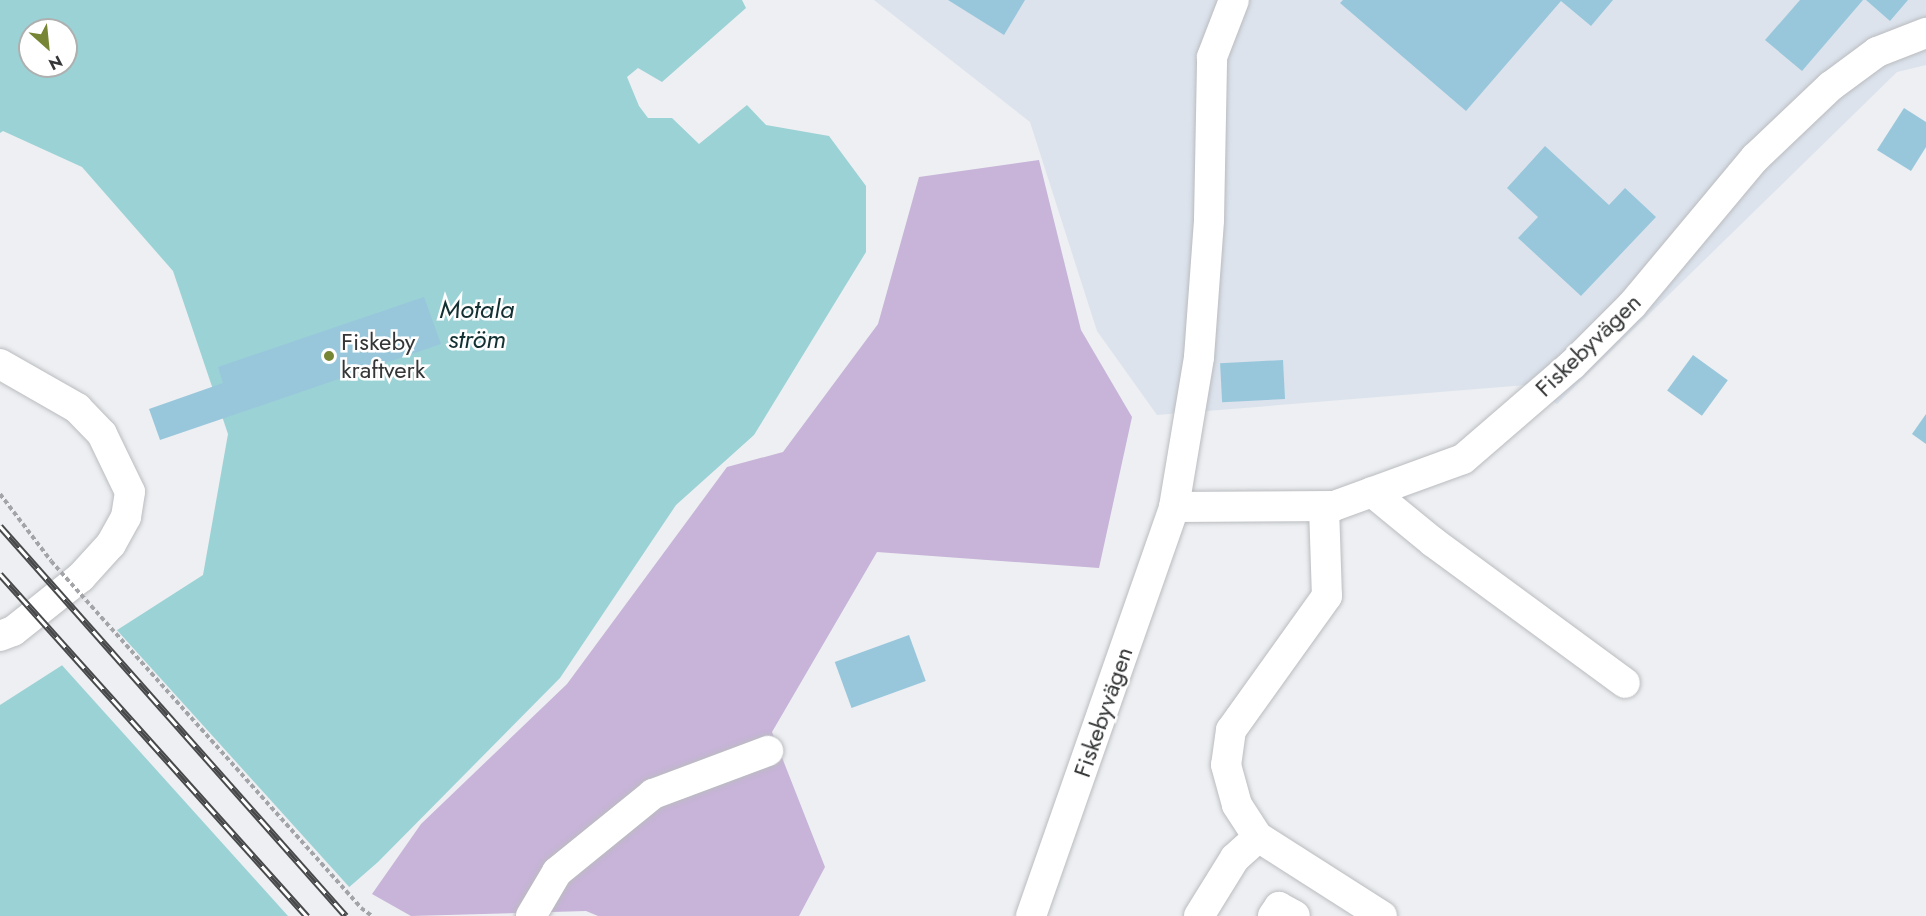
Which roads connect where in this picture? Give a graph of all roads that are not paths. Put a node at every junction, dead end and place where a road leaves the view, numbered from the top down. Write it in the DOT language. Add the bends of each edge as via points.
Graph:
graph roads {
  1 [pos="1234,0"];
  2 [pos="1926,33"];
  3 [pos="0,364"];
  4 [pos="1371,492"];
  5 [pos="1174,507"];
  6 [pos="1324,507"];
  7 [pos="0,636"];
  8 [pos="1625,683"];
  9 [pos="768,751"];
  10 [pos="1258,837"];
  11 [pos="531,916"];
  12 [pos="1031,916"];
  13 [pos="1199,916"];
  14 [pos="1273,916"];
  15 [pos="1295,916"];
  16 [pos="1382,916"];
  1 -- 5 [label="street, Fiskebyvägen" via="1212,57 1209,219 1199,357"];
  2 -- 4 [label="street, Fiskebyvägen" via="1877,52 1831,86 1755,158 1632,305 1572,365 1463,459"];
  3 -- 7 [label="street" via="77,408 102,434 130,492 126,517 111,544 81,577 13,631"];
  4 -- 6 [label="street, Fiskebyvägen"];
  4 -- 8 [label="street"];
  5 -- 6 [label="street, Fiskebyvägen"];
  5 -- 12 [label="street, Fiskebyvägen"];
  6 -- 10 [label="street" via="1327,596 1231,730 1226,765 1237,805"];
  9 -- 11 [label="street" via="653,795 557,872"];
  10 -- 13 [label="street" via="1235,858"];
  10 -- 16 [label="street"];
  14 -- 15 [label="street" via="1278,907"];
}
